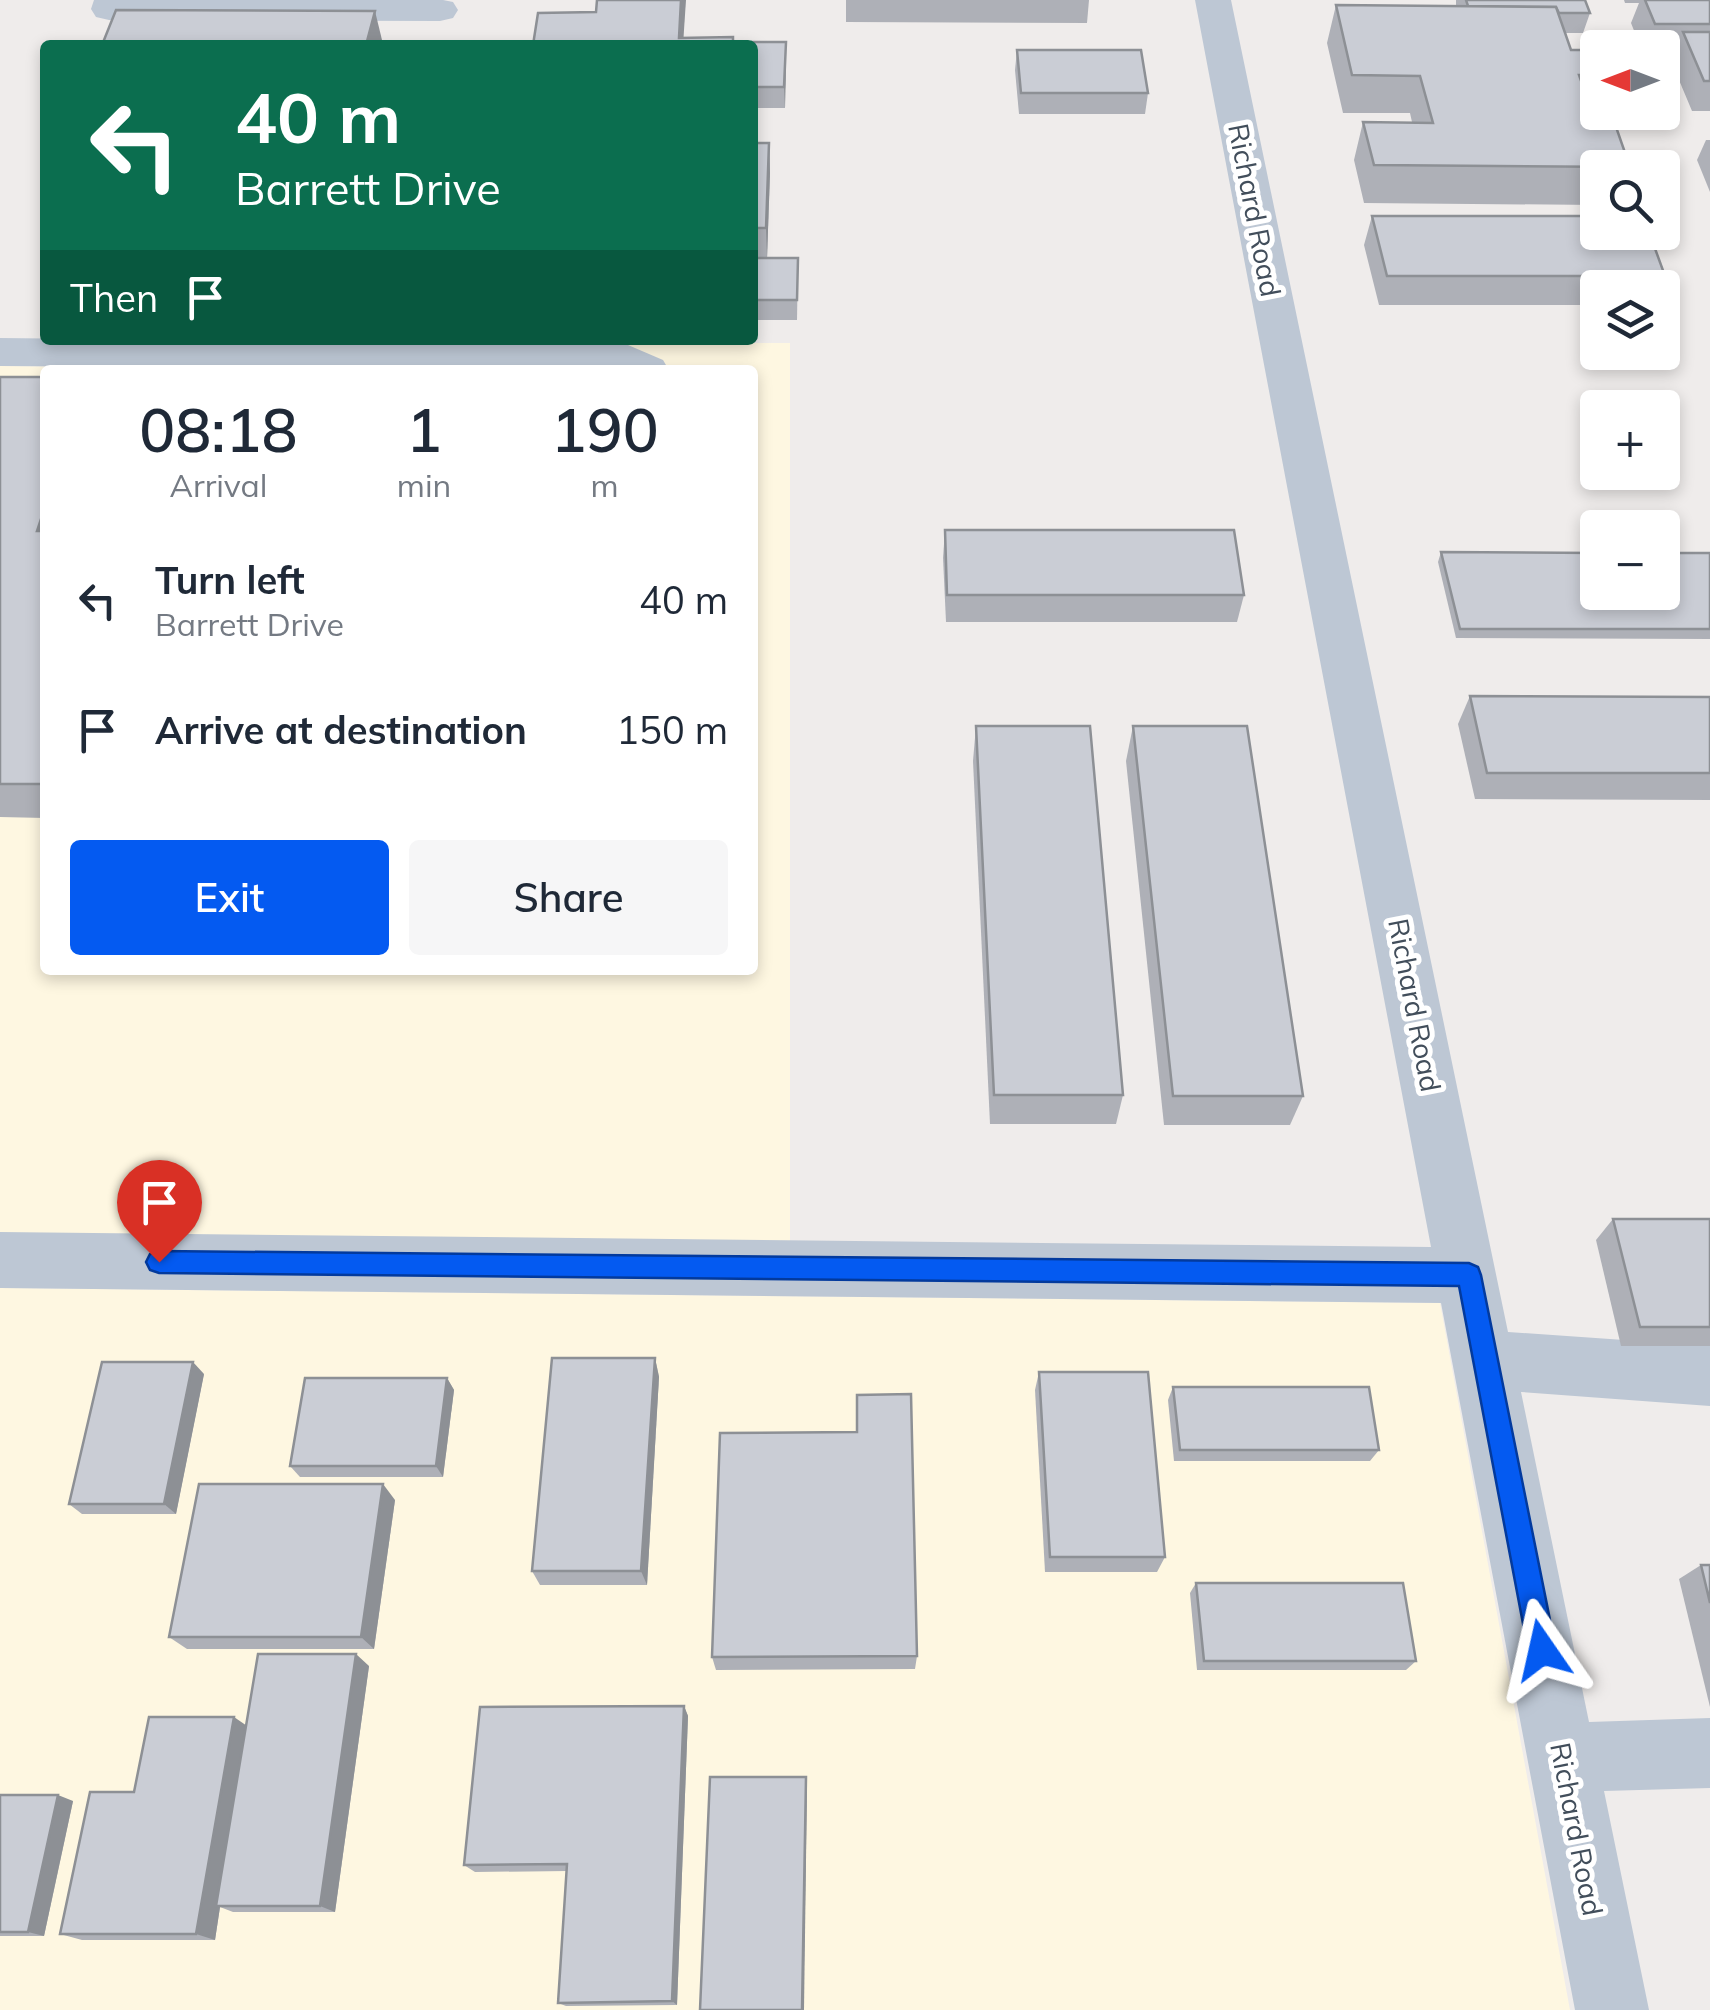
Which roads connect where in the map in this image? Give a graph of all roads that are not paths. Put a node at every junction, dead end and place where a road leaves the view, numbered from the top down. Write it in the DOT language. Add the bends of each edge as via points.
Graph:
graph roads {
  1 [pos="112,0"];
  2 [pos="1213,0"];
  3 [pos="439,18"];
  4 [pos="373,348"];
  5 [pos="0,352"];
  6 [pos="180,362"];
  7 [pos="521,364"];
  8 [pos="639,365"];
  9 [pos="0,1260"];
  10 [pos="1469,1275"];
  11 [pos="1486,1360"];
  12 [pos="1710,1376"];
  13 [pos="1710,1753"];
  14 [pos="1564,1758"];
  15 [pos="1612,2010"];
  1 -- 3 [label="street" via="109,9"];
  2 -- 10 [label="street, Richard Road"];
  4 -- 6 [label="street"];
  4 -- 7 [label="street"];
  5 -- 6 [label="street"];
  7 -- 8 [label="street" via="628,359"];
  9 -- 10 [label="street"];
  10 -- 11 [label="street, Richard Road"];
  11 -- 12 [label="street"];
  11 -- 14 [label="street, Richard Road"];
  13 -- 14 [label="street"];
  14 -- 15 [label="street, Richard Road"];
}
